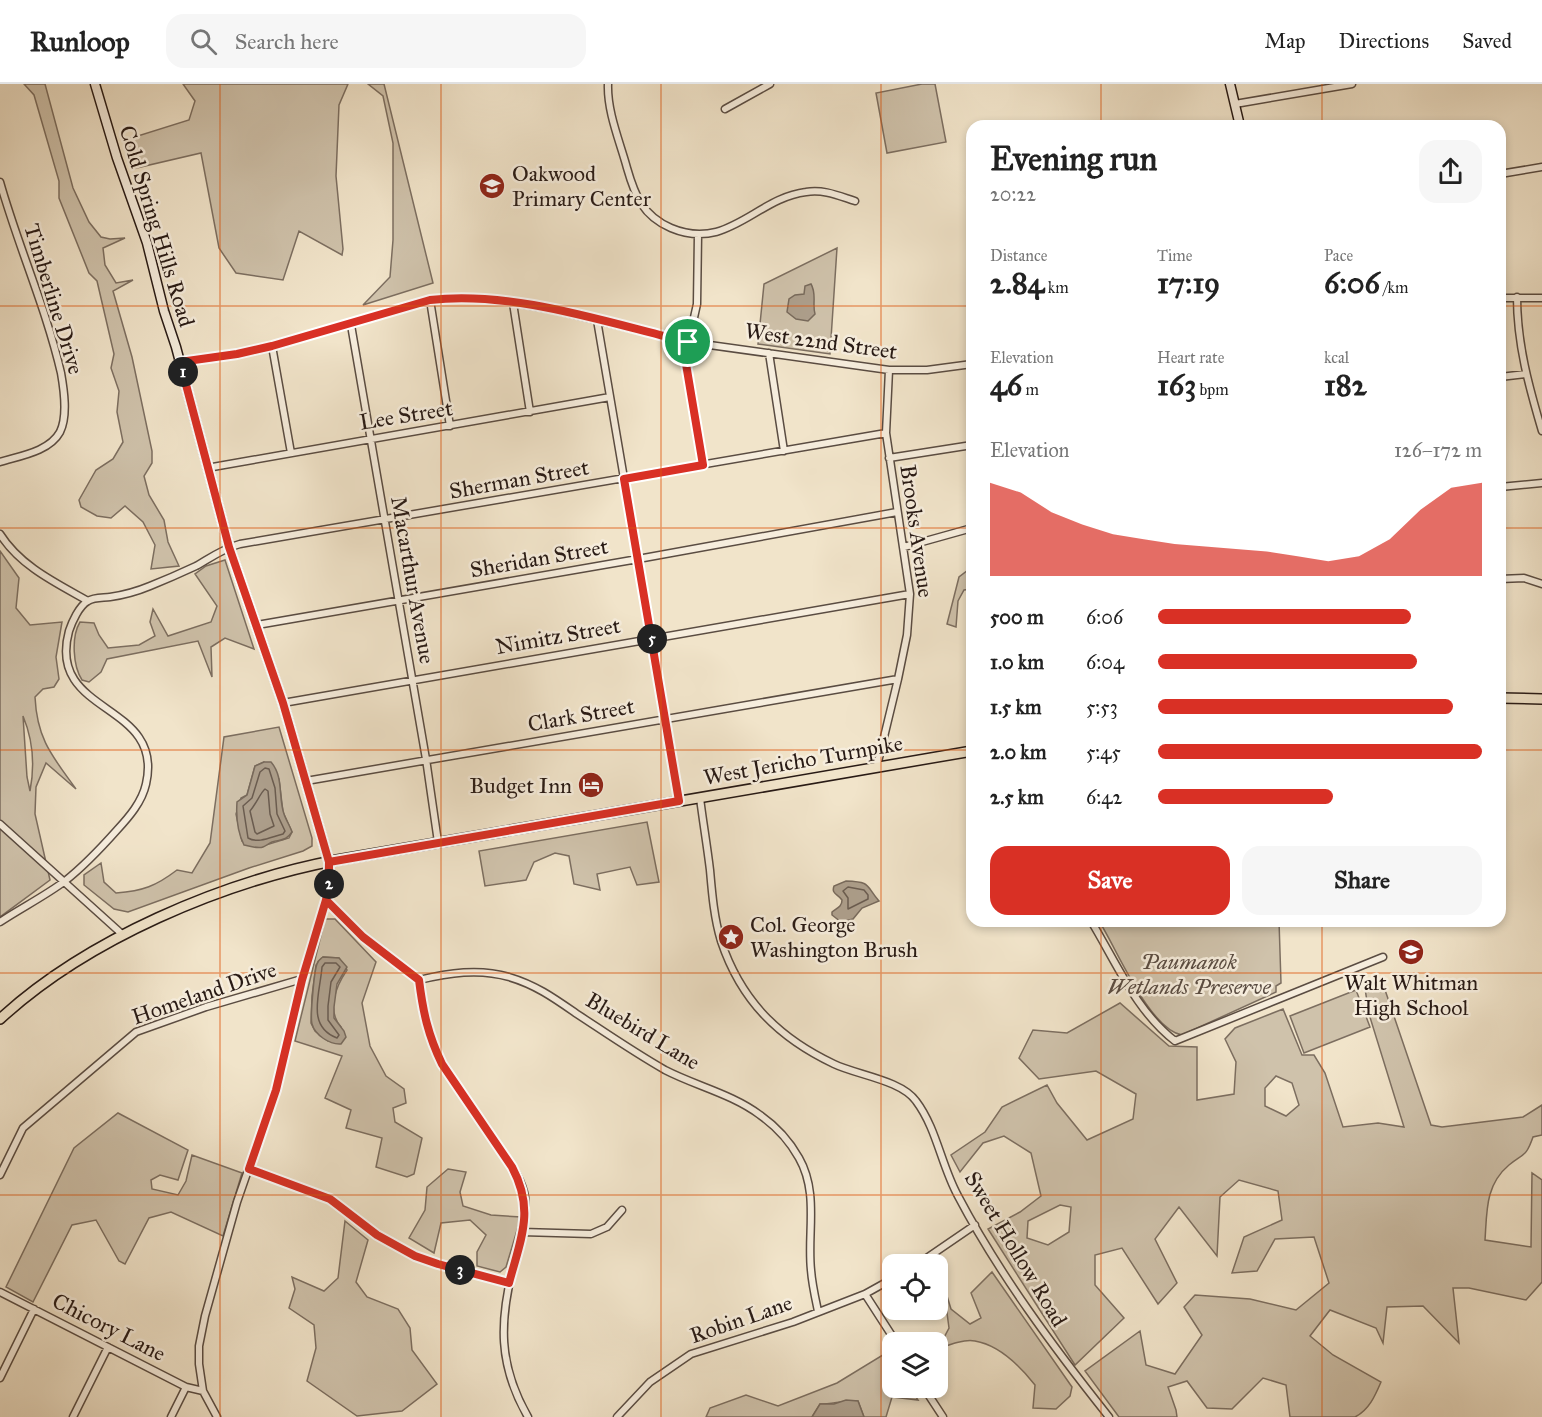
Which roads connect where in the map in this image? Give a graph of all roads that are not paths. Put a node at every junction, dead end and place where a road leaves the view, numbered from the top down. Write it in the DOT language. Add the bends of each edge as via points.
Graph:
graph roads {
  1 [pos="95,84"];
  2 [pos="608,84"];
  3 [pos="770,84"];
  4 [pos="1230,84"];
  5 [pos="1352,84"];
  6 [pos="1236,104"];
  7 [pos="725,109"];
  8 [pos="1239,120"];
  9 [pos="1542,167"];
  10 [pos="1506,173"];
  11 [pos="0,182"];
  12 [pos="855,201"];
  13 [pos="698,236"];
  14 [pos="1517,297"];
  15 [pos="1506,298"];
  16 [pos="1542,298"];
  17 [pos="430,300"];
  18 [pos="513,303"];
  19 [pos="597,320"];
  20 [pos="351,325"];
  21 [pos="688,342"];
  22 [pos="272,346"];
  23 [pos="769,353"];
  24 [pos="180,362"];
  25 [pos="966,365"];
  26 [pos="889,370"];
  27 [pos="1526,374"];
  28 [pos="1506,376"];
  29 [pos="610,397"];
  30 [pos="530,412"];
  31 [pos="450,426"];
  32 [pos="1542,431"];
  33 [pos="886,433"];
  34 [pos="370,439"];
  35 [pos="966,446"];
  36 [pos="784,451"];
  37 [pos="291,453"];
  38 [pos="889,458"];
  39 [pos="0,462"];
  40 [pos="703,465"];
  41 [pos="207,468"];
  42 [pos="624,479"];
  43 [pos="1542,483"];
  44 [pos="1506,486"];
  45 [pos="897,512"];
  46 [pos="384,521"];
  47 [pos="966,530"];
  48 [pos="0,534"];
  49 [pos="229,547"];
  50 [pos="904,547"];
  51 [pos="638,559"];
  52 [pos="1506,579"];
  53 [pos="1542,584"];
  54 [pos="910,594"];
  55 [pos="398,600"];
  56 [pos="88,601"];
  57 [pos="257,625"];
  58 [pos="652,638"];
  59 [pos="898,679"];
  60 [pos="412,680"];
  61 [pos="1506,698"];
  62 [pos="1542,699"];
  63 [pos="283,703"];
  64 [pos="665,719"];
  65 [pos="966,752"];
  66 [pos="426,759"];
  67 [pos="877,766"];
  68 [pos="306,781"];
  69 [pos="700,798"];
  70 [pos="679,801"];
  71 [pos="0,824"];
  72 [pos="438,842"];
  73 [pos="329,862"];
  74 [pos="65,881"];
  75 [pos="326,900"];
  76 [pos="0,922"];
  77 [pos="1094,927"];
  78 [pos="123,935"];
  79 [pos="1383,957"];
  80 [pos="302,980"];
  81 [pos="419,980"];
  82 [pos="0,1019"];
  83 [pos="249,1169"];
  84 [pos="0,1175"];
  85 [pos="622,1210"];
  86 [pos="975,1225"];
  87 [pos="522,1232"];
  88 [pos="933,1254"];
  89 [pos="509,1283"];
  90 [pos="882,1285"];
  91 [pos="0,1292"];
  92 [pos="865,1294"];
  93 [pos="34,1309"];
  94 [pos="818,1311"];
  95 [pos="890,1332"];
  96 [pos="108,1347"];
  97 [pos="0,1378"];
  98 [pos="186,1387"];
  99 [pos="203,1392"];
  100 [pos="931,1398"];
  101 [pos="73,1417"];
  102 [pos="171,1417"];
  103 [pos="217,1417"];
  104 [pos="528,1417"];
  105 [pos="617,1417"];
  106 [pos="943,1417"];
  107 [pos="1109,1417"];
  1 -- 24 [label="street, Cold Spring Hills Road" via="147,243"];
  2 -- 13 [label="street" via="610,104 638,201 664,225"];
  3 -- 7 [label="street"];
  4 -- 6 [label="street"];
  5 -- 6 [label="street"];
  6 -- 8 [label="street"];
  9 -- 10 [label="street"];
  11 -- 39 [label="street, Timberline Drive" via="61,375 64,414 53,441"];
  12 -- 13 [label="street" via="821,191 806,192 788,197 723,231"];
  13 -- 21 [label="street" via="697,304"];
  14 -- 15 [label="street"];
  14 -- 16 [label="street"];
  14 -- 27 [label="street" via="1519,340"];
  17 -- 18 [label="street, West 22nd Street" via="470,298"];
  17 -- 20 [label="street, West 22nd Street"];
  17 -- 31 [label="street"];
  18 -- 19 [label="street, West 22nd Street"];
  18 -- 30 [label="street"];
  19 -- 21 [label="street, West 22nd Street"];
  19 -- 29 [label="street"];
  20 -- 22 [label="street, West 22nd Street"];
  20 -- 34 [label="street, Macarthur Avenue"];
  21 -- 23 [label="street, West 22nd Street"];
  21 -- 40 [label="street" via="685,358"];
  22 -- 24 [label="street, West 22nd Street"];
  22 -- 37 [label="street"];
  23 -- 26 [label="street, West 22nd Street"];
  23 -- 36 [label="street"];
  24 -- 41 [label="street, Cold Spring Hills Road"];
  25 -- 26 [label="street, West 22nd Street"];
  26 -- 33 [label="street, Brooks Avenue"];
  27 -- 28 [label="street"];
  27 -- 32 [label="street"];
  29 -- 30 [label="street, Lee Street"];
  29 -- 42 [label="street"];
  30 -- 31 [label="street, Lee Street"];
  31 -- 34 [label="street, Lee Street"];
  33 -- 36 [label="street, Sherman Street"];
  33 -- 38 [label="street, Brooks Avenue"];
  34 -- 37 [label="street, Lee Street"];
  34 -- 46 [label="street, Macarthur Avenue"];
  35 -- 38 [label="street"];
  36 -- 40 [label="street, Sherman Street"];
  37 -- 41 [label="street, Lee Street"];
  38 -- 45 [label="street, Brooks Avenue"];
  40 -- 42 [label="street, Sherman Street"];
  41 -- 49 [label="street, Cold Spring Hills Road"];
  42 -- 46 [label="street, Sherman Street"];
  42 -- 51 [label="street"];
  43 -- 44 [label="street"];
  45 -- 50 [label="street, Brooks Avenue"];
  45 -- 51 [label="street, Sheridan Street"];
  46 -- 49 [label="street, Sherman Street"];
  46 -- 55 [label="street, Macarthur Avenue"];
  47 -- 50 [label="street"];
  48 -- 56 [label="street" via="23,562"];
  49 -- 56 [label="street, Sherman Street" via="145,588"];
  49 -- 57 [label="street, Cold Spring Hills Road"];
  50 -- 54 [label="street, Brooks Avenue"];
  51 -- 55 [label="street, Sheridan Street"];
  51 -- 58 [label="street"];
  52 -- 53 [label="street"];
  54 -- 58 [label="street, Nimitz Street"];
  54 -- 59 [label="street, Brooks Avenue"];
  55 -- 57 [label="street, Sheridan Street"];
  55 -- 60 [label="street, Macarthur Avenue"];
  56 -- 74 [label="street" via="75,617 68,636 69,670 76,685 133,729 141,741 148,769 146,786 130,816"];
  57 -- 63 [label="street, Cold Spring Hills Road"];
  58 -- 60 [label="street, Nimitz Street"];
  58 -- 64 [label="street"];
  59 -- 64 [label="street, Clark Street"];
  59 -- 67 [label="street, Brooks Avenue"];
  60 -- 63 [label="street, Nimitz Street"];
  60 -- 66 [label="street, Macarthur Avenue"];
  61 -- 62 [label="main road"];
  63 -- 68 [label="street, Cold Spring Hills Road"];
  64 -- 66 [label="street, Clark Street"];
  64 -- 70 [label="street"];
  65 -- 67 [label="main road, West Jericho Turnpike"];
  66 -- 68 [label="street, Clark Street"];
  66 -- 72 [label="street, Macarthur Avenue"];
  67 -- 69 [label="main road, West Jericho Turnpike"];
  68 -- 73 [label="street, Cold Spring Hills Road"];
  69 -- 70 [label="main road, West Jericho Turnpike"];
  69 -- 86 [label="street, Sweet Hollow Road" via="721,942 752,1003 773,1026 802,1047 914,1097"];
  70 -- 72 [label="main road, West Jericho Turnpike"];
  71 -- 74 [label="street"];
  72 -- 73 [label="main road, West Jericho Turnpike"];
  73 -- 75 [label="street"];
  73 -- 78 [label="main road, West Jericho Turnpike" via="221,893"];
  74 -- 76 [label="street"];
  74 -- 78 [label="street"];
  75 -- 80 [label="street"];
  75 -- 81 [label="street" via="363,937"];
  77 -- 79 [label="street" via="1138,1002 1174,1041"];
  78 -- 82 [label="main road, West Jericho Turnpike" via="78,960"];
  80 -- 83 [label="street" via="276,1090"];
  80 -- 84 [label="street, Homeland Drive" via="136,1032 23,1128"];
  81 -- 87 [label="street" via="427,1030 438,1055 520,1182 525,1195"];
  81 -- 94 [label="street, Bluebird Lane" via="460,972 507,976 527,984 551,995 666,1070 734,1100 772,1123 787,1139 806,1175 811,1211 810,1270"];
  83 -- 89 [label="street" via="330,1199 377,1235 415,1256"];
  83 -- 99 [label="street" via="228,1232 199,1346"];
  85 -- 87 [label="street" via="607,1227 591,1234"];
  86 -- 88 [label="street"];
  86 -- 107 [label="street, Sweet Hollow Road" via="1055,1348"];
  87 -- 89 [label="street"];
  89 -- 104 [label="street" via="503,1322 505,1359 517,1398"];
  90 -- 92 [label="street, Robin Lane"];
  91 -- 93 [label="street, Chicory Lane"];
  92 -- 94 [label="street, Robin Lane"];
  92 -- 95 [label="street"];
  93 -- 96 [label="street, Chicory Lane"];
  93 -- 97 [label="street"];
  94 -- 105 [label="street, Robin Lane" via="691,1354 650,1382"];
  96 -- 98 [label="street, Chicory Lane"];
  96 -- 101 [label="street"];
  98 -- 99 [label="street, Chicory Lane"];
  98 -- 102 [label="street"];
  99 -- 103 [label="street"];
  100 -- 106 [label="street"];
}
